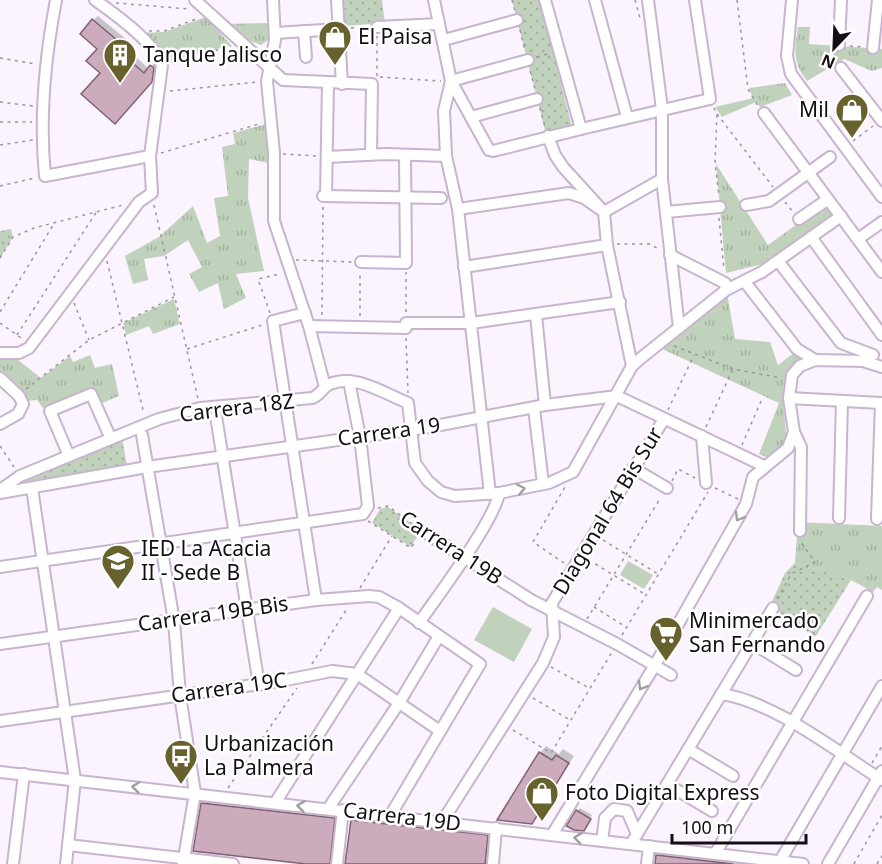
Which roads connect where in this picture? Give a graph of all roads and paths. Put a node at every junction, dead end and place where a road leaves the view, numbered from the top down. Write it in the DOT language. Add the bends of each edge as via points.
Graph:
graph roads {
  1 [pos="55,0"];
  2 [pos="195,0"];
  3 [pos="273,0"];
  4 [pos="337,0"];
  5 [pos="435,0"];
  6 [pos="545,0"];
  7 [pos="595,0"];
  8 [pos="648,0"];
  9 [pos="695,0"];
  10 [pos="737,0"];
  11 [pos="792,0"];
  12 [pos="841,0"];
  13 [pos="878,0"];
  14 [pos="96,1"];
  15 [pos="207,8"];
  16 [pos="517,20"];
  17 [pos="439,24"];
  18 [pos="378,27"];
  19 [pos="340,29"];
  20 [pos="134,30"];
  21 [pos="304,31"];
  22 [pos="275,33"];
  23 [pos="444,40"];
  24 [pos="241,44"];
  25 [pos="839,45"];
  26 [pos="873,48"];
  27 [pos="559,50"];
  28 [pos="306,57"];
  29 [pos="0,58"];
  30 [pos="528,60"];
  31 [pos="162,65"];
  32 [pos="45,66"];
  33 [pos="841,68"];
  34 [pos="269,69"];
  35 [pos="267,81"];
  36 [pos="375,81"];
  37 [pos="451,81"];
  38 [pos="328,83"];
  39 [pos="342,84"];
  40 [pos="160,92"];
  41 [pos="537,99"];
  42 [pos="710,99"];
  43 [pos="0,102"];
  44 [pos="43,107"];
  45 [pos="662,109"];
  46 [pos="764,113"];
  47 [pos="717,114"];
  48 [pos="471,117"];
  49 [pos="627,117"];
  50 [pos="272,120"];
  51 [pos="43,121"];
  52 [pos="882,121"];
  53 [pos="0,122"];
  54 [pos="585,128"];
  55 [pos="548,136"];
  56 [pos="42,138"];
  57 [pos="0,146"];
  58 [pos="844,147"];
  59 [pos="274,153"];
  60 [pos="371,154"];
  61 [pos="405,155"];
  62 [pos="150,156"];
  63 [pos="446,156"];
  64 [pos="327,157"];
  65 [pos="830,157"];
  66 [pos="808,173"];
  67 [pos="45,176"];
  68 [pos="662,179"];
  69 [pos="0,186"];
  70 [pos="152,193"];
  71 [pos="778,194"];
  72 [pos="325,196"];
  73 [pos="882,197"];
  74 [pos="407,198"];
  75 [pos="441,198"];
  76 [pos="827,200"];
  77 [pos="139,202"];
  78 [pos="746,205"];
  79 [pos="720,207"];
  80 [pos="458,209"];
  81 [pos="98,210"];
  82 [pos="604,212"];
  83 [pos="666,212"];
  84 [pos="841,216"];
  85 [pos="799,219"];
  86 [pos="56,221"];
  87 [pos="882,222"];
  88 [pos="811,237"];
  89 [pos="858,239"];
  90 [pos="607,245"];
  91 [pos="104,246"];
  92 [pos="670,255"];
  93 [pos="0,258"];
  94 [pos="285,260"];
  95 [pos="322,261"];
  96 [pos="778,261"];
  97 [pos="361,262"];
  98 [pos="406,263"];
  99 [pos="464,267"];
  100 [pos="289,272"];
  101 [pos="882,272"];
  102 [pos="745,282"];
  103 [pos="726,287"];
  104 [pos="69,291"];
  105 [pos="175,297"];
  106 [pos="620,302"];
  107 [pos="0,312"];
  108 [pos="305,314"];
  109 [pos="536,315"];
  110 [pos="273,321"];
  111 [pos="0,323"];
  112 [pos="471,323"];
  113 [pos="121,324"];
  114 [pos="322,325"];
  115 [pos="309,326"];
  116 [pos="359,326"];
  117 [pos="406,326"];
  118 [pos="679,328"];
  119 [pos="17,335"];
  120 [pos="882,335"];
  121 [pos="89,340"];
  122 [pos="661,341"];
  123 [pos="32,345"];
  124 [pos="186,349"];
  125 [pos="0,352"];
  126 [pos="878,352"];
  127 [pos="694,355"];
  128 [pos="815,360"];
  129 [pos="863,361"];
  130 [pos="632,366"];
  131 [pos="882,367"];
  132 [pos="733,369"];
  133 [pos="0,378"];
  134 [pos="349,381"];
  135 [pos="790,381"];
  136 [pos="325,387"];
  137 [pos="19,396"];
  138 [pos="617,396"];
  139 [pos="789,398"];
  140 [pos="762,399"];
  141 [pos="285,401"];
  142 [pos="842,401"];
  143 [pos="408,403"];
  144 [pos="881,403"];
  145 [pos="539,407"];
  146 [pos="200,408"];
  147 [pos="216,416"];
  148 [pos="480,419"];
  149 [pos="664,419"];
  150 [pos="146,423"];
  151 [pos="0,424"];
  152 [pos="413,430"];
  153 [pos="794,432"];
  154 [pos="142,435"];
  155 [pos="702,436"];
  156 [pos="360,437"];
  157 [pos="111,439"];
  158 [pos="0,446"];
  159 [pos="290,446"];
  160 [pos="738,454"];
  161 [pos="69,456"];
  162 [pos="222,456"];
  163 [pos="764,466"];
  164 [pos="147,467"];
  165 [pos="633,468"];
  166 [pos="678,470"];
  167 [pos="573,472"];
  168 [pos="20,476"];
  169 [pos="543,484"];
  170 [pos="709,485"];
  171 [pos="32,488"];
  172 [pos="667,488"];
  173 [pos="0,492"];
  174 [pos="494,494"];
  175 [pos="362,514"];
  176 [pos="839,518"];
  177 [pos="877,519"];
  178 [pos="304,524"];
  179 [pos="422,531"];
  180 [pos="800,531"];
  181 [pos="236,534"];
  182 [pos="593,534"];
  183 [pos="161,545"];
  184 [pos="626,554"];
  185 [pos="580,555"];
  186 [pos="464,556"];
  187 [pos="45,561"];
  188 [pos="0,567"];
  189 [pos="572,569"];
  190 [pos="658,574"];
  191 [pos="613,575"];
  192 [pos="646,595"];
  193 [pos="867,596"];
  194 [pos="316,600"];
  195 [pos="594,607"];
  196 [pos="399,608"];
  197 [pos="773,608"];
  198 [pos="249,609"];
  199 [pos="550,611"];
  200 [pos="174,621"];
  201 [pos="419,623"];
  202 [pos="582,627"];
  203 [pos="627,627"];
  204 [pos="54,636"];
  205 [pos="439,636"];
  206 [pos="816,636"];
  207 [pos="752,643"];
  208 [pos="0,644"];
  209 [pos="617,644"];
  210 [pos="543,663"];
  211 [pos="655,665"];
  212 [pos="796,670"];
  213 [pos="357,674"];
  214 [pos="670,675"];
  215 [pos="259,685"];
  216 [pos="590,689"];
  217 [pos="524,693"];
  218 [pos="721,694"];
  219 [pos="880,694"];
  220 [pos="180,695"];
  221 [pos="399,703"];
  222 [pos="65,710"];
  223 [pos="571,720"];
  224 [pos="0,721"];
  225 [pos="791,723"];
  226 [pos="504,724"];
  227 [pos="440,731"];
  228 [pos="882,746"];
  229 [pos="688,749"];
  230 [pos="841,755"];
  231 [pos="867,771"];
  232 [pos="0,772"];
  233 [pos="24,774"];
  234 [pos="733,776"];
  235 [pos="881,776"];
  236 [pos="75,780"];
  237 [pos="667,784"];
  238 [pos="195,793"];
  239 [pos="275,802"];
  240 [pos="328,809"];
  241 [pos="343,810"];
  242 [pos="712,811"];
  243 [pos="882,815"];
  244 [pos="390,816"];
  245 [pos="442,822"];
  246 [pos="496,828"];
  247 [pos="552,835"];
  248 [pos="634,839"];
  249 [pos="602,840"];
  250 [pos="68,845"];
  251 [pos="649,846"];
  252 [pos="715,854"];
  253 [pos="882,856"];
  254 [pos="184,861"];
  255 [pos="780,861"];
  256 [pos="13,864"];
  257 [pos="66,864"];
  258 [pos="233,864"];
  259 [pos="337,864"];
  260 [pos="493,864"];
  261 [pos="647,864"];
  262 [pos="803,864"];
  263 [pos="828,864"];
  264 [pos="854,864"];
  265 [pos="877,864"];
  1 -- 32 [label="street"];
  2 -- 15 [label="street"];
  3 -- 22 [label="street"];
  4 -- 19 [label="street"];
  5 -- 17 [label="street"];
  6 -- 27 [label="street"];
  7 -- 49 [label="street"];
  8 -- 45 [label="street"];
  9 -- 42 [label="street"];
  10 -- 46 [label="path" via="749,94"];
  11 -- 58 [label="street" via="787,56 794,79"];
  12 -- 25 [label="street"];
  13 -- 26 [label="street"];
  14 -- 15 [label="path"];
  14 -- 20 [label="street"];
  15 -- 20 [label="path" via="164,30"];
  15 -- 24 [label="street"];
  16 -- 23 [label="street"];
  17 -- 18 [label="street"];
  17 -- 23 [label="street"];
  18 -- 19 [label="path"];
  18 -- 36 [label="path"];
  19 -- 21 [label="street"];
  19 -- 39 [label="street"];
  20 -- 31 [label="street"];
  21 -- 22 [label="street"];
  21 -- 28 [label="street"];
  22 -- 34 [label="street"];
  23 -- 37 [label="street"];
  24 -- 31 [label="path"];
  24 -- 34 [label="street"];
  25 -- 26 [label="path"];
  27 -- 30 [label="path"];
  27 -- 54 [label="street"];
  29 -- 32 [label="path"];
  30 -- 37 [label="street"];
  31 -- 40 [label="street"];
  32 -- 44 [label="street"];
  33 -- 52 [label="street"];
  34 -- 35 [label="street"];
  34 -- 38 [label="street" via="289,82"];
  35 -- 40 [label="path"];
  35 -- 50 [label="street"];
  36 -- 37 [label="path"];
  36 -- 39 [label="street"];
  36 -- 60 [label="street"];
  37 -- 48 [label="street"];
  37 -- 63 [label="street" via="444,111"];
  38 -- 39 [label="street"];
  38 -- 64 [label="street"];
  40 -- 62 [label="street"];
  41 -- 48 [label="street"];
  42 -- 45 [label="street"];
  42 -- 47 [label="path"];
  43 -- 44 [label="path"];
  44 -- 51 [label="street"];
  45 -- 49 [label="street"];
  45 -- 68 [label="street"];
  46 -- 66 [label="street"];
  47 -- 71 [label="path"];
  47 -- 79 [label="path" via="715,163"];
  48 -- 55 [label="street" via="491,151"];
  49 -- 54 [label="street"];
  50 -- 59 [label="street"];
  50 -- 62 [label="path"];
  51 -- 53 [label="path"];
  51 -- 56 [label="street"];
  52 -- 58 [label="path"];
  54 -- 55 [label="street"];
  55 -- 82 [label="street" via="563,167"];
  56 -- 57 [label="path"];
  56 -- 67 [label="street"];
  58 -- 73 [label="street"];
  59 -- 64 [label="path"];
  59 -- 94 [label="street" via="274,221"];
  60 -- 61 [label="street"];
  60 -- 64 [label="street"];
  61 -- 63 [label="street"];
  61 -- 74 [label="street"];
  62 -- 67 [label="street"];
  62 -- 70 [label="street"];
  63 -- 80 [label="street"];
  64 -- 72 [label="street"];
  65 -- 66 [label="street"];
  66 -- 71 [label="street"];
  66 -- 76 [label="street"];
  67 -- 69 [label="path"];
  68 -- 82 [label="street"];
  68 -- 83 [label="street"];
  70 -- 77 [label="street"];
  70 -- 105 [label="path"];
  71 -- 78 [label="street" via="764,203"];
  71 -- 85 [label="path"];
  72 -- 74 [label="street"];
  72 -- 95 [label="path"];
  74 -- 75 [label="street"];
  74 -- 98 [label="street"];
  76 -- 84 [label="street"];
  76 -- 85 [label="street"];
  77 -- 81 [label="path"];
  77 -- 91 [label="street"];
  79 -- 83 [label="street"];
  79 -- 103 [label="path"];
  80 -- 82 [label="street" via="569,193"];
  80 -- 99 [label="street"];
  81 -- 86 [label="path"];
  81 -- 119 [label="path"];
  82 -- 90 [label="street"];
  83 -- 92 [label="street"];
  84 -- 88 [label="street"];
  84 -- 89 [label="street"];
  86 -- 93 [label="path" via="13,237"];
  86 -- 107 [label="path"];
  87 -- 89 [label="street"];
  88 -- 96 [label="street"];
  88 -- 120 [label="street"];
  89 -- 101 [label="street"];
  90 -- 92 [label="path" via="649,244"];
  90 -- 99 [label="street"];
  90 -- 106 [label="street"];
  91 -- 104 [label="street"];
  91 -- 113 [label="path"];
  92 -- 103 [label="street"];
  92 -- 118 [label="street"];
  94 -- 95 [label="path"];
  94 -- 100 [label="street"];
  95 -- 97 [label="path"];
  95 -- 114 [label="path"];
  96 -- 102 [label="street"];
  96 -- 126 [label="street" via="841,343"];
  97 -- 98 [label="street"];
  97 -- 116 [label="path"];
  98 -- 117 [label="path"];
  99 -- 112 [label="street"];
  100 -- 108 [label="street"];
  100 -- 110 [label="path" via="258,279"];
  102 -- 103 [label="street"];
  102 -- 128 [label="street" via="797,349"];
  103 -- 118 [label="street"];
  104 -- 121 [label="path"];
  104 -- 123 [label="street"];
  105 -- 113 [label="path"];
  105 -- 124 [label="path"];
  106 -- 109 [label="street"];
  106 -- 130 [label="street"];
  108 -- 110 [label="street"];
  108 -- 115 [label="street"];
  109 -- 112 [label="street"];
  109 -- 145 [label="street"];
  110 -- 124 [label="path"];
  110 -- 141 [label="street"];
  111 -- 119 [label="path"];
  112 -- 117 [label="street"];
  112 -- 148 [label="street"];
  113 -- 121 [label="path"];
  113 -- 150 [label="path"];
  114 -- 115 [label="street"];
  114 -- 116 [label="street"];
  115 -- 136 [label="street"];
  116 -- 117 [label="street"];
  117 -- 143 [label="path"];
  118 -- 122 [label="street"];
  119 -- 123 [label="path"];
  121 -- 137 [label="path"];
  122 -- 127 [label="path"];
  122 -- 130 [label="street"];
  123 -- 125 [label="street" via="22,352"];
  124 -- 146 [label="path"];
  126 -- 129 [label="street"];
  127 -- 132 [label="path"];
  127 -- 149 [label="path, Diagonal 64 Bis Sur"];
  128 -- 129 [label="street"];
  128 -- 135 [label="street" via="800,366"];
  129 -- 131 [label="street"];
  130 -- 138 [label="street"];
  132 -- 135 [label="path"];
  132 -- 155 [label="path"];
  133 -- 137 [label="street"];
  134 -- 136 [label="street, Carrera 18Z"];
  134 -- 143 [label="street"];
  134 -- 156 [label="street"];
  135 -- 139 [label="street"];
  136 -- 141 [label="street, Carrera 18Z" via="318,396"];
  137 -- 151 [label="street" via="22,407 18,414"];
  138 -- 145 [label="street, Carrera 19"];
  138 -- 149 [label="street"];
  138 -- 167 [label="street"];
  139 -- 142 [label="street"];
  139 -- 153 [label="street"];
  140 -- 160 [label="path"];
  141 -- 146 [label="street, Carrera 18Z"];
  141 -- 159 [label="street"];
  142 -- 144 [label="street"];
  142 -- 176 [label="street"];
  143 -- 152 [label="street"];
  144 -- 177 [label="street"];
  145 -- 148 [label="street, Carrera 19"];
  145 -- 169 [label="street"];
  146 -- 150 [label="street, Carrera 18Z"];
  147 -- 162 [label="street"];
  148 -- 152 [label="street, Carrera 19"];
  148 -- 174 [label="street"];
  149 -- 155 [label="street"];
  149 -- 165 [label="street, Diagonal 64 Bis Sur"];
  150 -- 157 [label="street, Carrera 18Z"];
  152 -- 156 [label="street, Carrera 19"];
  152 -- 174 [label="street" via="415,463 441,492 464,497"];
  153 -- 163 [label="street" via="788,448"];
  153 -- 180 [label="street" via="801,447"];
  154 -- 164 [label="street"];
  155 -- 160 [label="street"];
  155 -- 170 [label="street"];
  156 -- 159 [label="street, Carrera 19"];
  156 -- 175 [label="street" via="368,506"];
  157 -- 161 [label="street, Carrera 18Z"];
  157 -- 161 [label="street" via="91,394 50,411"];
  158 -- 168 [label="path"];
  159 -- 162 [label="street, Carrera 19"];
  159 -- 178 [label="street"];
  160 -- 163 [label="street"];
  161 -- 168 [label="street, Carrera 18Z"];
  162 -- 164 [label="street, Carrera 19"];
  162 -- 181 [label="street"];
  163 -- 211 [label="street, one-way" via="753,477 746,504"];
  164 -- 171 [label="street, Carrera 19"];
  164 -- 183 [label="street"];
  165 -- 172 [label="street"];
  165 -- 182 [label="street, Diagonal 64 Bis Sur"];
  166 -- 172 [label="path"];
  167 -- 169 [label="street"];
  167 -- 189 [label="path" via="533,542"];
  168 -- 173 [label="street, Carrera 18Z"];
  174 -- 169 [label="street, one-way"];
  170 -- 190 [label="path"];
  171 -- 173 [label="street, Carrera 19"];
  171 -- 187 [label="street"];
  172 -- 184 [label="path"];
  174 -- 186 [label="street" via="496,504"];
  175 -- 178 [label="street"];
  175 -- 179 [label="path, Carrera 19B" via="388,506"];
  175 -- 179 [label="path" via="411,548"];
  178 -- 181 [label="street"];
  178 -- 194 [label="street"];
  179 -- 186 [label="street, Carrera 19B"];
  180 -- 197 [label="path" via="800,544 815,562 792,574"];
  181 -- 183 [label="street"];
  181 -- 198 [label="street"];
  182 -- 184 [label="path"];
  182 -- 185 [label="street, Diagonal 64 Bis Sur"];
  183 -- 187 [label="street"];
  183 -- 200 [label="street"];
  184 -- 190 [label="path"];
  184 -- 191 [label="path"];
  185 -- 189 [label="street, Diagonal 64 Bis Sur"];
  185 -- 191 [label="path"];
  186 -- 199 [label="street, Carrera 19B"];
  186 -- 201 [label="street"];
  187 -- 188 [label="street"];
  187 -- 204 [label="street"];
  189 -- 199 [label="street, Diagonal 64 Bis Sur"];
  190 -- 192 [label="path"];
  191 -- 192 [label="path"];
  191 -- 195 [label="path"];
  192 -- 203 [label="path"];
  193 -- 225 [label="street"];
  194 -- 196 [label="street, Carrera 19B Bis" via="374,596"];
  194 -- 198 [label="street, Carrera 19B Bis"];
  195 -- 202 [label="path"];
  195 -- 203 [label="path"];
  196 -- 201 [label="street, Carrera 19B Bis"];
  196 -- 213 [label="street"];
  197 -- 206 [label="path"];
  197 -- 207 [label="street"];
  198 -- 200 [label="street, Carrera 19B Bis"];
  198 -- 215 [label="street"];
  199 -- 202 [label="street, Carrera 19B"];
  199 -- 210 [label="street, Diagonal 64 Bis Sur" via="554,637"];
  200 -- 204 [label="street, Carrera 19B Bis"];
  200 -- 220 [label="street"];
  201 -- 205 [label="street, Carrera 19B Bis"];
  202 -- 209 [label="street, Carrera 19B"];
  203 -- 209 [label="path"];
  204 -- 208 [label="street, Carrera 19B Bis"];
  204 -- 222 [label="street"];
  205 -- 221 [label="street"];
  205 -- 227 [label="street, Carrera 19B Bis" via="480,664"];
  207 -- 212 [label="street"];
  207 -- 218 [label="street"];
  209 -- 211 [label="street, Carrera 19B"];
  209 -- 216 [label="path"];
  210 -- 216 [label="path"];
  210 -- 217 [label="street, Diagonal 64 Bis Sur"];
  211 -- 214 [label="street, Carrera 19B"];
  211 -- 247 [label="street, one-way"];
  213 -- 215 [label="street, Carrera 19C" via="332,671"];
  213 -- 221 [label="street"];
  213 -- 239 [label="street"];
  215 -- 220 [label="street, Carrera 19C"];
  216 -- 223 [label="path"];
  217 -- 223 [label="path"];
  217 -- 226 [label="street, Diagonal 64 Bis Sur"];
  218 -- 225 [label="street" via="739,697"];
  218 -- 229 [label="street"];
  219 -- 230 [label="street"];
  220 -- 222 [label="street, Carrera 19C"];
  220 -- 238 [label="street"];
  221 -- 227 [label="street"];
  221 -- 240 [label="street"];
  222 -- 224 [label="street, Carrera 19C"];
  222 -- 236 [label="street"];
  223 -- 226 [label="path" via="551,753"];
  225 -- 230 [label="street"];
  225 -- 252 [label="street"];
  226 -- 245 [label="street, Diagonal 64 Bis Sur"];
  227 -- 244 [label="street"];
  228 -- 231 [label="path"];
  229 -- 234 [label="street"];
  229 -- 237 [label="street"];
  230 -- 231 [label="street"];
  230 -- 255 [label="street"];
  231 -- 235 [label="street"];
  232 -- 233 [label="street, Carrera 19D"];
  233 -- 236 [label="street, Carrera 19D"];
  233 -- 256 [label="street"];
  235 -- 263 [label="street"];
  238 -- 236 [label="street, Carrera 19D, one-way"];
  236 -- 250 [label="street"];
  237 -- 242 [label="street"];
  237 -- 248 [label="street"];
  238 -- 239 [label="street, Carrera 19D"];
  238 -- 254 [label="street"];
  240 -- 239 [label="street, Carrera 19D, one-way"];
  240 -- 241 [label="street, Carrera 19D"];
  241 -- 244 [label="street, Carrera 19D"];
  241 -- 259 [label="street"];
  243 -- 264 [label="path"];
  244 -- 245 [label="street, Carrera 19D"];
  245 -- 246 [label="street, Carrera 19D"];
  246 -- 247 [label="street, Carrera 19D"];
  246 -- 260 [label="street"];
  249 -- 247 [label="street, Carrera 19D, one-way"];
  248 -- 249 [label="street, Carrera 19D"];
  248 -- 249 [label="street" via="627,811 614,809 605,818"];
  248 -- 251 [label="street, Carrera 19D"];
  250 -- 254 [label="street"];
  250 -- 257 [label="street"];
  251 -- 252 [label="street, Carrera 19D"];
  251 -- 261 [label="street"];
  252 -- 255 [label="street, Carrera 19D"];
  253 -- 265 [label="path"];
  254 -- 258 [label="street"];
  255 -- 262 [label="street, Carrera 19D"];
}
